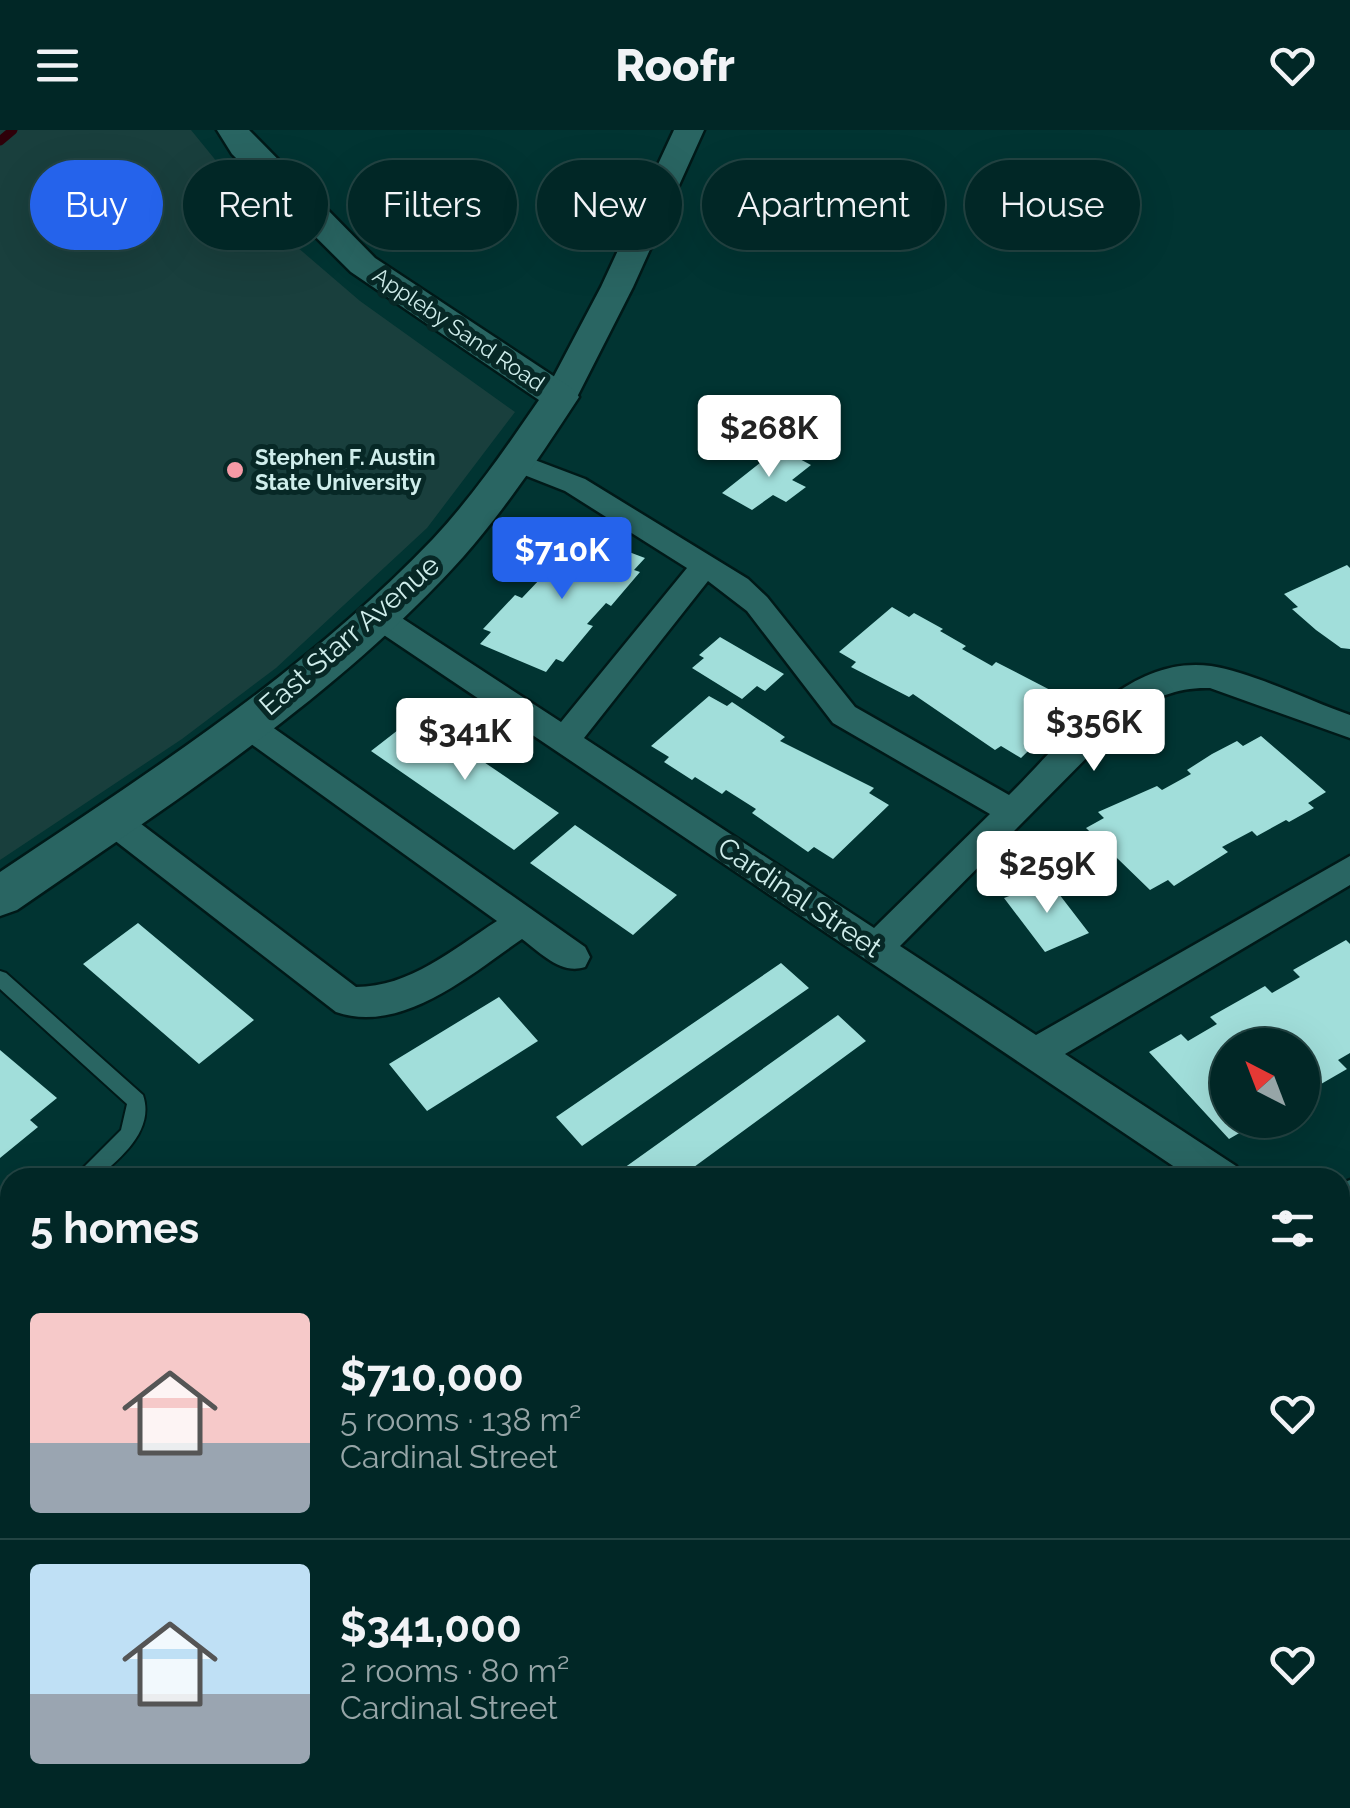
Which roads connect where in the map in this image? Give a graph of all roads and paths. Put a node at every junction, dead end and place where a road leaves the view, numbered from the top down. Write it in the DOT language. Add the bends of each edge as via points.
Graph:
graph roads {
  1 [pos="233,130"];
  2 [pos="689,130"];
  3 [pos="560,397"];
  4 [pos="519,462"];
  5 [pos="705,565"];
  6 [pos="376,616"];
  7 [pos="247,725"];
  8 [pos="1350,727"];
  9 [pos="564,740"];
  10 [pos="1012,812"];
  11 [pos="112,820"];
  12 [pos="1350,869"];
  13 [pos="0,897"];
  14 [pos="523,921"];
  15 [pos="876,948"];
  16 [pos="573,957"];
  17 [pos="0,978"];
  18 [pos="1038,1056"];
  19 [pos="93,1168"];
  20 [pos="1207,1168"];
  1 -- 3 [label="main road, Appleby Sand Road" via="363,265"];
  2 -- 3 [label="street, East Starr Avenue"];
  3 -- 4 [label="main road, East Starr Avenue"];
  4 -- 5 [label="street" via="576,485"];
  4 -- 6 [label="main road, East Starr Avenue" via="458,538"];
  5 -- 9 [label="street"];
  5 -- 10 [label="street" via="757,604 844,715"];
  6 -- 7 [label="main road, East Starr Avenue"];
  6 -- 9 [label="street, Cardinal Street"];
  7 -- 11 [label="main road, East Starr Avenue"];
  7 -- 14 [label="street"];
  8 -- 10 [label="street" via="1212,677 1172,678 1118,707"];
  9 -- 15 [label="street, Cardinal Street"];
  10 -- 15 [label="street"];
  11 -- 13 [label="main road, East Starr Avenue"];
  11 -- 14 [label="street" via="348,1002 377,1003 403,994"];
  12 -- 18 [label="street"];
  14 -- 16 [label="street"];
  15 -- 18 [label="street, Cardinal Street"];
  17 -- 19 [label="lane" via="136,1102 132,1132"];
  18 -- 20 [label="street, Cardinal Street"];
}
